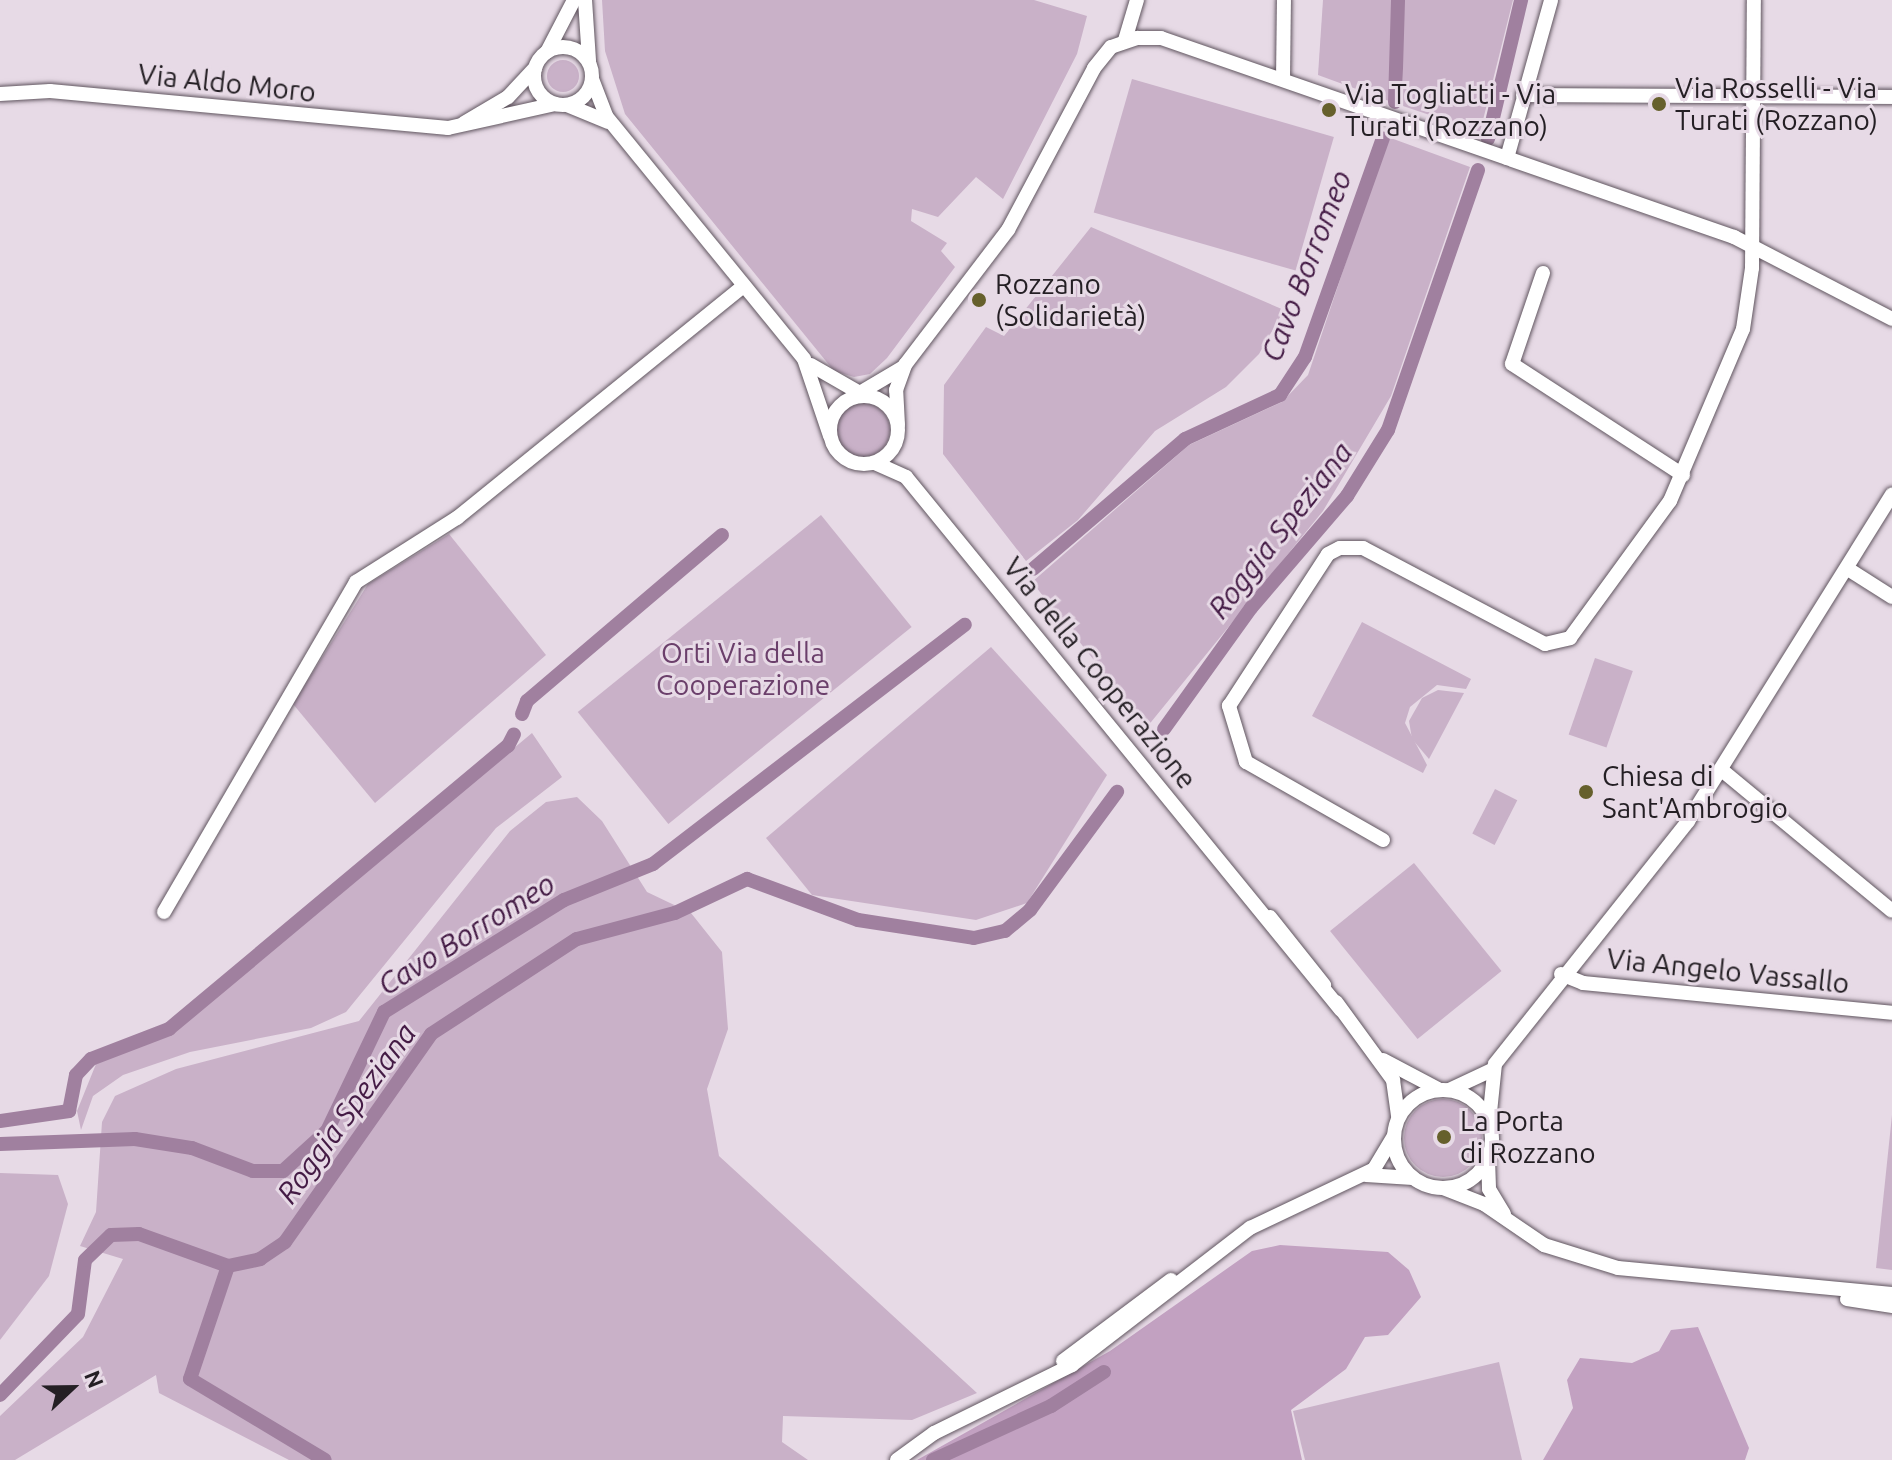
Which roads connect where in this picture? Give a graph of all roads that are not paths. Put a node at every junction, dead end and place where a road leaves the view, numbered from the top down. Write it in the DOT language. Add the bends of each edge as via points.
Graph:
graph roads {
  1 [pos="574,0"];
  2 [pos="585,0"];
  3 [pos="1137,0"];
  4 [pos="1284,0"];
  5 [pos="1551,0"];
  6 [pos="1754,0"];
  7 [pos="1118,43"];
  8 [pos="547,52"];
  9 [pos="536,66"];
  10 [pos="591,72"];
  11 [pos="1283,79"];
  12 [pos="0,94"];
  13 [pos="1523,95"];
  14 [pos="1753,96"];
  15 [pos="1892,97"];
  16 [pos="561,105"];
  17 [pos="612,124"];
  18 [pos="448,128"];
  19 [pos="1507,158"];
  20 [pos="1752,246"];
  21 [pos="1543,273"];
  22 [pos="744,286"];
  23 [pos="1892,319"];
  24 [pos="804,359"];
  25 [pos="905,365"];
  26 [pos="859,397"];
  27 [pos="897,431"];
  28 [pos="830,436"];
  29 [pos="875,463"];
  30 [pos="1683,475"];
  31 [pos="906,477"];
  32 [pos="1892,495"];
  33 [pos="1848,569"];
  34 [pos="1892,597"];
  35 [pos="1723,771"];
  36 [pos="1383,840"];
  37 [pos="1892,911"];
  38 [pos="164,912"];
  39 [pos="1561,974"];
  40 [pos="1892,1013"];
  41 [pos="1379,1057"];
  42 [pos="1492,1070"];
  43 [pos="1446,1090"];
  44 [pos="1489,1122"];
  45 [pos="1396,1129"];
  46 [pos="1489,1157"];
  47 [pos="1365,1175"];
  48 [pos="1413,1178"];
  49 [pos="1443,1188"];
  50 [pos="1509,1220"];
  51 [pos="1811,1291"];
  52 [pos="1892,1294"];
  53 [pos="1892,1306"];
  54 [pos="897,1460"];
  1 -- 8 [label="street"];
  2 -- 10 [label="street"];
  3 -- 7 [label="street"];
  4 -- 11 [label="street"];
  5 -- 13 [label="street"];
  6 -- 14 [label="street"];
  7 -- 11 [label="street" via="1161,38"];
  7 -- 25 [label="street" via="1008,230"];
  8 -- 9 [label="street"];
  8 -- 10 [label="street" via="574,49"];
  9 -- 16 [label="street" via="537,89"];
  9 -- 18 [label="street" via="495,106"];
  10 -- 16 [label="street" via="585,96"];
  10 -- 17 [label="street"];
  11 -- 19 [label="street"];
  12 -- 18 [label="street, Via Aldo Moro" via="50,91"];
  13 -- 14 [label="street"];
  13 -- 19 [label="street"];
  14 -- 15 [label="street"];
  14 -- 20 [label="street"];
  16 -- 17 [label="street"];
  16 -- 18 [label="street, Via Aldo Moro"];
  17 -- 22 [label="street"];
  19 -- 20 [label="street"];
  20 -- 23 [label="street"];
  20 -- 30 [label="street" via="1743,329"];
  21 -- 30 [label="street" via="1512,364"];
  22 -- 24 [label="street"];
  22 -- 38 [label="street" via="457,518 356,582"];
  24 -- 26 [label="street"];
  24 -- 28 [label="street"];
  25 -- 26 [label="street"];
  25 -- 27 [label="street, Via della Cooperazione" via="896,390"];
  26 -- 27 [label="street" via="889,407"];
  26 -- 28 [label="street" via="833,415"];
  27 -- 29 [label="street"];
  27 -- 31 [label="street, Via della Cooperazione"];
  28 -- 29 [label="street" via="847,460"];
  29 -- 31 [label="street, Via della Cooperazione"];
  30 -- 36 [label="street" via="1561,646 1363,548 1328,554 1232,699 1228,716 1253,769"];
  31 -- 41 [label="street, Via della Cooperazione" via="1254,903 1297,947"];
  32 -- 33 [label="street"];
  33 -- 34 [label="street"];
  33 -- 35 [label="street"];
  35 -- 37 [label="street"];
  35 -- 39 [label="street"];
  39 -- 40 [label="street, Via Angelo Vassallo" via="1583,983"];
  39 -- 42 [label="street"];
  41 -- 43 [label="street, Via della Cooperazione"];
  41 -- 45 [label="street, Via della Cooperazione" via="1397,1091"];
  42 -- 43 [label="street"];
  42 -- 44 [label="street"];
  43 -- 44 [label="street" via="1470,1098"];
  43 -- 45 [label="street" via="1416,1098"];
  44 -- 46 [label="street"];
  45 -- 47 [label="street" via="1382,1162"];
  45 -- 48 [label="street"];
  46 -- 49 [label="street" via="1475,1176"];
  46 -- 50 [label="street" via="1489,1189"];
  47 -- 48 [label="street"];
  47 -- 54 [label="street" via="1250,1228 1140,1297 1024,1389"];
  48 -- 49 [label="street"];
  49 -- 50 [label="street"];
  50 -- 51 [label="street" via="1544,1245 1618,1268"];
  51 -- 52 [label="street"];
  51 -- 53 [label="street"];
}
